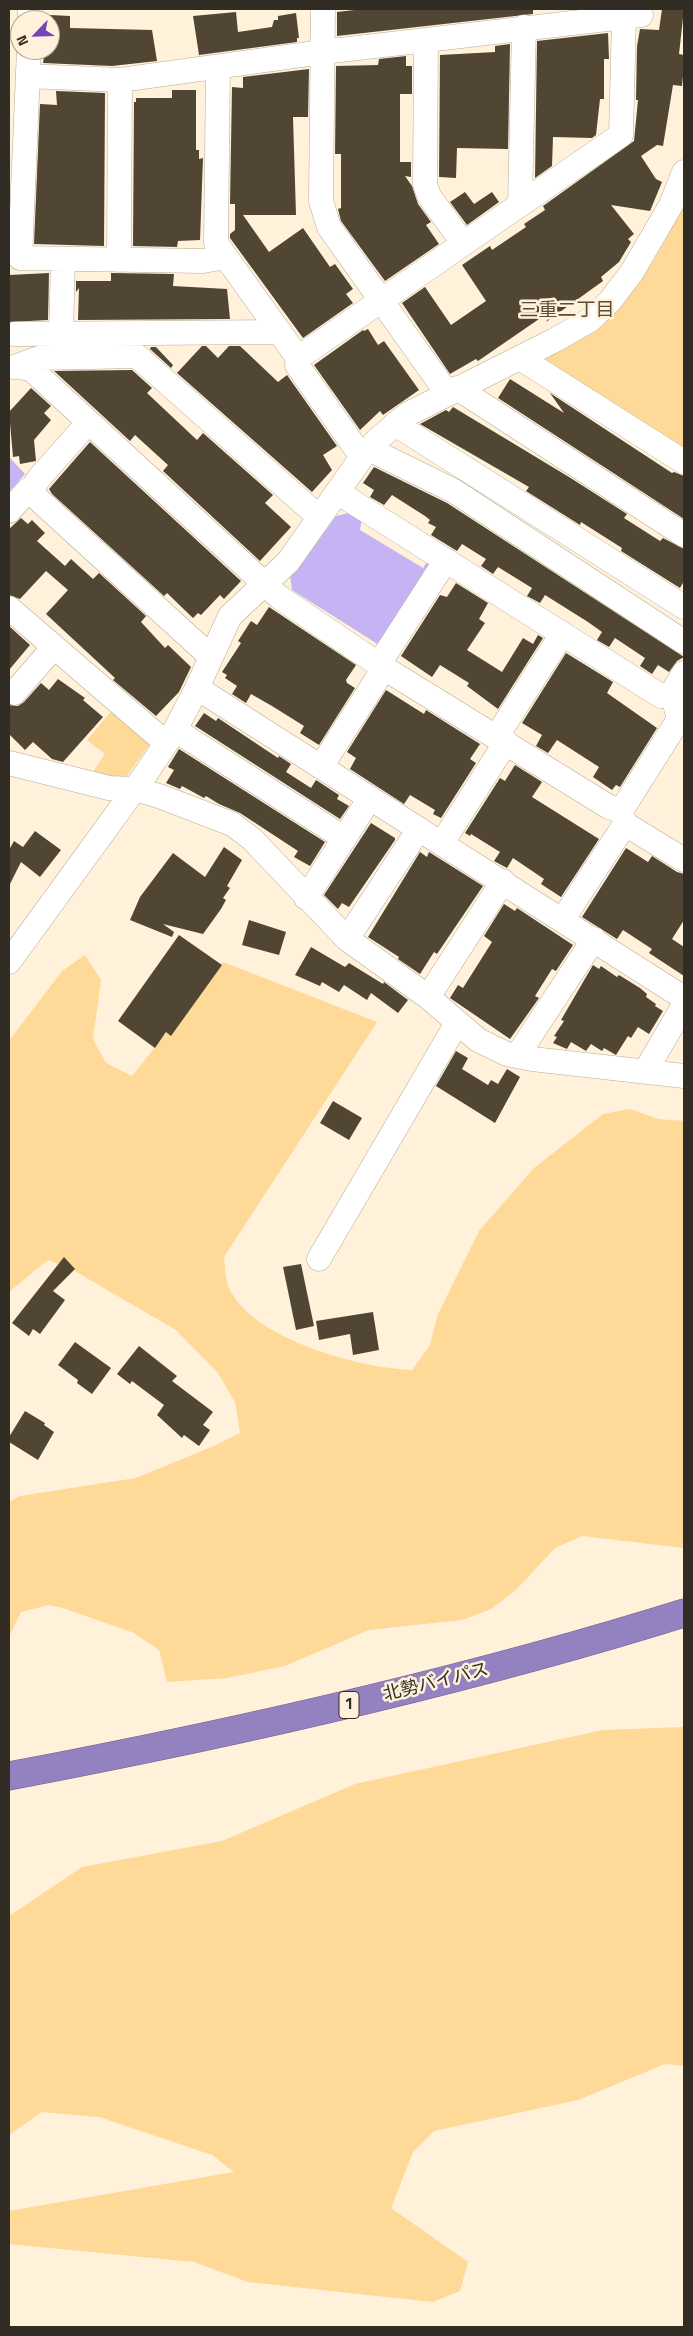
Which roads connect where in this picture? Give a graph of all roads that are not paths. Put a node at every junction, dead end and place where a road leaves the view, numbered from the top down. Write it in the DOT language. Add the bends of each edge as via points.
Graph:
graph roads {
  1 [pos="323,9"];
  2 [pos="524,27"];
  3 [pos="426,40"];
  4 [pos="323,52"];
  5 [pos="23,60"];
  6 [pos="36,60"];
  7 [pos="218,67"];
  8 [pos="120,80"];
  9 [pos="684,172"];
  10 [pos="520,205"];
  11 [pos="463,243"];
  12 [pos="226,257"];
  13 [pos="64,260"];
  14 [pos="119,260"];
  15 [pos="381,300"];
  16 [pos="280,332"];
  17 [pos="14,334"];
  18 [pos="61,334"];
  19 [pos="298,358"];
  20 [pos="520,358"];
  21 [pos="13,367"];
  22 [pos="452,391"];
  23 [pos="88,423"];
  24 [pos="395,424"];
  25 [pos="366,453"];
  26 [pos="684,462"];
  27 [pos="30,492"];
  28 [pos="337,492"];
  29 [pos="9,511"];
  30 [pos="319,517"];
  31 [pos="684,534"];
  32 [pos="436,562"];
  33 [pos="264,583"];
  34 [pos="684,607"];
  35 [pos="9,608"];
  36 [pos="562,634"];
  37 [pos="684,642"];
  38 [pos="54,647"];
  39 [pos="211,657"];
  40 [pos="381,666"];
  41 [pos="684,673"];
  42 [pos="197,688"];
  43 [pos="14,693"];
  44 [pos="672,693"];
  45 [pos="170,737"];
  46 [pos="502,739"];
  47 [pos="9,763"];
  48 [pos="321,767"];
  49 [pos="134,789"];
  50 [pos="370,798"];
  51 [pos="623,818"];
  52 [pos="419,829"];
  53 [pos="344,838"];
  54 [pos="442,843"];
  55 [pos="684,860"];
  56 [pos="503,881"];
  57 [pos="306,898"];
  58 [pos="563,919"];
  59 [pos="347,939"];
  60 [pos="594,939"];
  61 [pos="9,962"];
  62 [pos="428,997"];
  63 [pos="684,998"];
  64 [pos="684,1005"];
  65 [pos="457,1023"];
  66 [pos="517,1056"];
  67 [pos="646,1070"];
  68 [pos="684,1076"];
  69 [pos="319,1259"];
  70 [pos="684,1613"];
  71 [pos="9,1776"];
  1 -- 4 [label="street"];
  2 -- 3 [label="street"];
  2 -- 10 [label="street"];
  2 -- 10 [label="street" via="633,16 621,135"];
  3 -- 4 [label="street"];
  3 -- 11 [label="street" via="424,184"];
  4 -- 7 [label="street"];
  4 -- 15 [label="street" via="323,213 329,228"];
  5 -- 13 [label="street" via="20,258"];
  6 -- 8 [label="street"];
  7 -- 8 [label="street"];
  7 -- 12 [label="street" via="216,243"];
  8 -- 14 [label="street"];
  9 -- 20 [label="street" via="671,205 632,272 610,301 590,320"];
  10 -- 11 [label="street"];
  11 -- 15 [label="street"];
  12 -- 14 [label="street" via="203,261"];
  12 -- 16 [label="street"];
  13 -- 14 [label="street"];
  13 -- 18 [label="street"];
  15 -- 19 [label="street"];
  15 -- 22 [label="street"];
  16 -- 18 [label="street"];
  16 -- 19 [label="street"];
  17 -- 18 [label="street"];
  19 -- 25 [label="street" via="297,365"];
  20 -- 22 [label="street"];
  20 -- 26 [label="street"];
  21 -- 23 [label="street" via="31,369"];
  21 -- 30 [label="street" via="39,358 137,356"];
  22 -- 24 [label="street"];
  22 -- 31 [label="street"];
  23 -- 27 [label="street"];
  23 -- 33 [label="street"];
  24 -- 25 [label="street"];
  24 -- 34 [label="street"];
  25 -- 28 [label="street"];
  25 -- 37 [label="street" via="454,491"];
  27 -- 29 [label="street" via="28,490"];
  27 -- 39 [label="street"];
  28 -- 30 [label="street"];
  28 -- 32 [label="street"];
  30 -- 33 [label="street" via="288,562"];
  32 -- 36 [label="street"];
  32 -- 40 [label="street"];
  33 -- 39 [label="street" via="230,616"];
  33 -- 40 [label="street" via="279,597"];
  35 -- 38 [label="street"];
  36 -- 44 [label="street" via="662,696"];
  36 -- 46 [label="street"];
  38 -- 43 [label="street"];
  38 -- 45 [label="street"];
  39 -- 42 [label="street"];
  40 -- 46 [label="street"];
  40 -- 48 [label="street"];
  41 -- 44 [label="street"];
  42 -- 45 [label="street"];
  42 -- 48 [label="street"];
  44 -- 51 [label="street" via="679,719"];
  45 -- 49 [label="street"];
  45 -- 53 [label="street"];
  46 -- 51 [label="street"];
  46 -- 54 [label="street"];
  47 -- 49 [label="street" via="109,788"];
  48 -- 50 [label="street"];
  49 -- 57 [label="street" via="232,824 252,839"];
  49 -- 61 [label="street"];
  50 -- 52 [label="street"];
  50 -- 53 [label="street"];
  51 -- 55 [label="street"];
  51 -- 58 [label="street"];
  52 -- 54 [label="street"];
  52 -- 59 [label="street"];
  53 -- 57 [label="street"];
  54 -- 56 [label="street"];
  56 -- 58 [label="street"];
  56 -- 62 [label="street"];
  57 -- 59 [label="street"];
  58 -- 60 [label="street"];
  59 -- 62 [label="street"];
  60 -- 63 [label="street"];
  60 -- 66 [label="street"];
  62 -- 65 [label="street"];
  64 -- 67 [label="street"];
  65 -- 66 [label="street" via="478,1040"];
  65 -- 69 [label="street"];
  66 -- 67 [label="street"];
  67 -- 68 [label="street"];
  70 -- 71 [label="highway, 北勢バイパス / 1" via="478,1673 334,1708 165,1746"];
}
